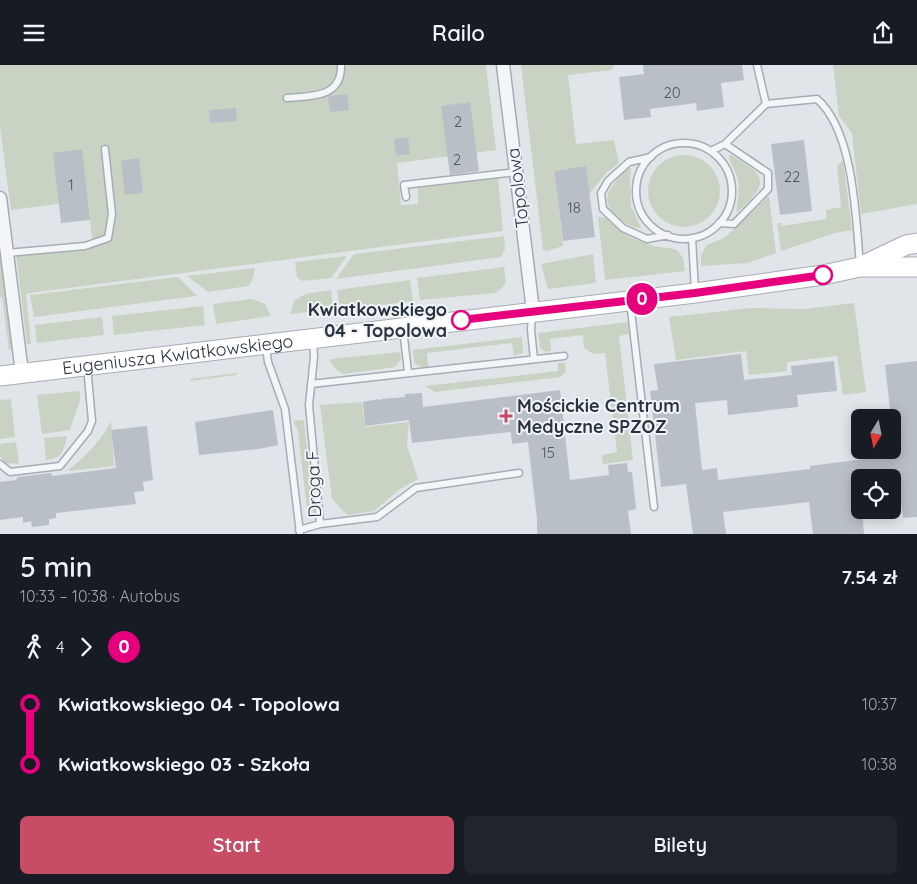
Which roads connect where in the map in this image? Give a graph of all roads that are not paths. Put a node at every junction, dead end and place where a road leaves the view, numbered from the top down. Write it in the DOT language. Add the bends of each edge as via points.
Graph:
graph roads {
  1 [pos="341,65"];
  2 [pos="503,65"];
  3 [pos="757,65"];
  4 [pos="287,98"];
  5 [pos="766,104"];
  6 [pos="725,144"];
  7 [pos="105,149"];
  8 [pos="711,151"];
  9 [pos="651,157"];
  10 [pos="516,172"];
  11 [pos="406,197"];
  12 [pos="0,198"];
  13 [pos="719,223"];
  14 [pos="668,235"];
  15 [pos="692,238"];
  16 [pos="917,243"];
  17 [pos="6,253"];
  18 [pos="860,267"];
  19 [pos="917,267"];
  20 [pos="695,293"];
  21 [pos="630,300"];
  22 [pos="533,311"];
  23 [pos="402,327"];
  24 [pos="313,339"];
  25 [pos="266,344"];
  26 [pos="564,356"];
  27 [pos="534,359"];
  28 [pos="87,365"];
  29 [pos="408,372"];
  30 [pos="22,373"];
  31 [pos="0,376"];
  32 [pos="311,384"];
  33 [pos="0,464"];
  34 [pos="519,473"];
  35 [pos="654,507"];
  36 [pos="320,525"];
  37 [pos="300,532"];
  1 -- 4 [label="lane" via="340,79 326,92"];
  2 -- 10 [label="street, Topolowa"];
  3 -- 5 [label="lane"];
  5 -- 6 [label="lane"];
  5 -- 18 [label="lane" via="817,99 833,117 849,161"];
  6 -- 8 [label="lane"];
  6 -- 13 [label="lane" via="768,173 768,189 734,224"];
  7 -- 17 [label="lane" via="112,214 108,238 85,246"];
  8 -- 9 [label="lane" via="681,143 669,145"];
  8 -- 13 [label="lane" via="724,163 732,186 731,200"];
  9 -- 14 [label="lane" via="637,180 638,203 647,221"];
  9 -- 14 [label="lane" via="629,162 608,181 601,193 603,209 623,228 647,239"];
  10 -- 11 [label="lane" via="404,185"];
  10 -- 22 [label="street, Topolowa"];
  12 -- 17 [label="street"];
  13 -- 15 [label="lane"];
  14 -- 15 [label="lane"];
  15 -- 20 [label="lane"];
  16 -- 18 [label="main road, Eugeniusza Kwiatkowskiego"];
  17 -- 30 [label="street"];
  18 -- 19 [label="main road, Eugeniusza Kwiatkowskiego"];
  18 -- 20 [label="main road, Eugeniusza Kwiatkowskiego"];
  20 -- 21 [label="main road, Eugeniusza Kwiatkowskiego"];
  21 -- 22 [label="main road, Eugeniusza Kwiatkowskiego"];
  21 -- 35 [label="lane"];
  22 -- 23 [label="main road, Eugeniusza Kwiatkowskiego"];
  22 -- 27 [label="lane"];
  23 -- 24 [label="main road, Eugeniusza Kwiatkowskiego"];
  23 -- 29 [label="lane"];
  24 -- 25 [label="main road, Eugeniusza Kwiatkowskiego"];
  24 -- 32 [label="lane, Droga F"];
  25 -- 28 [label="main road, Eugeniusza Kwiatkowskiego"];
  25 -- 37 [label="lane, Droga F" via="268,362 285,409"];
  26 -- 27 [label="lane"];
  27 -- 29 [label="lane"];
  28 -- 30 [label="main road, Eugeniusza Kwiatkowskiego"];
  28 -- 33 [label="lane" via="92,421 88,431 60,466 10,472"];
  29 -- 32 [label="lane"];
  30 -- 31 [label="main road, Eugeniusza Kwiatkowskiego"];
  32 -- 36 [label="lane, Droga F" via="309,405"];
  34 -- 36 [label="lane" via="416,487 377,517"];
  36 -- 37 [label="lane, Droga F"];
}
